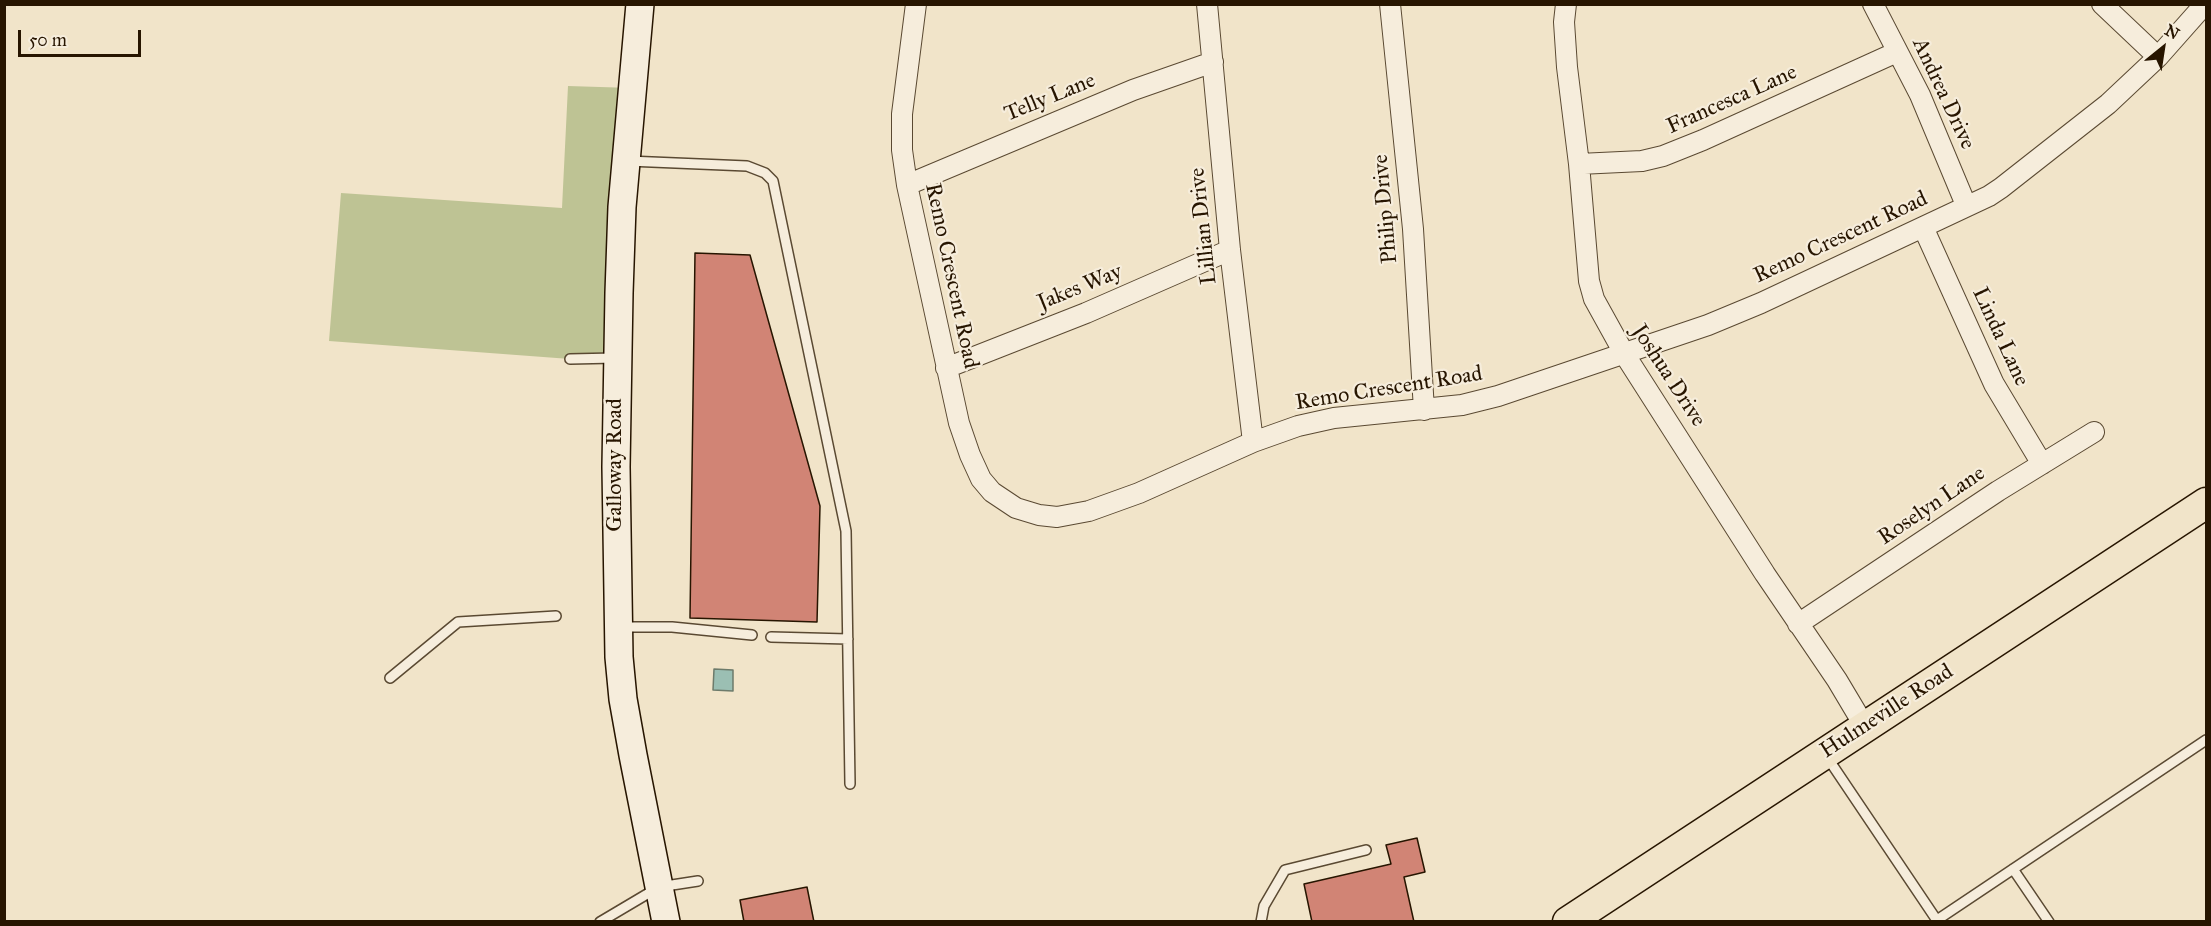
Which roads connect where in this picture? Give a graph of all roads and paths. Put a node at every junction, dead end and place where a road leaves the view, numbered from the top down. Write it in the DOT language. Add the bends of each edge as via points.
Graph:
graph roads {
  1 [pos="640,4"];
  2 [pos="916,4"];
  3 [pos="1207,4"];
  4 [pos="1390,4"];
  5 [pos="1566,4"];
  6 [pos="1874,4"];
  7 [pos="2102,4"];
  8 [pos="2205,4"];
  9 [pos="1897,52"];
  10 [pos="2158,57"];
  11 [pos="1213,62"];
  12 [pos="626,160"];
  13 [pos="1579,164"];
  14 [pos="907,185"];
  15 [pos="1966,205"];
  16 [pos="1923,226"];
  17 [pos="1230,250"];
  18 [pos="1625,355"];
  19 [pos="617,358"];
  20 [pos="570,359"];
  21 [pos="946,368"];
  22 [pos="1424,410"];
  23 [pos="2094,432"];
  24 [pos="1253,442"];
  25 [pos="2042,464"];
  26 [pos="2206,503"];
  27 [pos="556,616"];
  28 [pos="1798,624"];
  29 [pos="618,627"];
  30 [pos="752,635"];
  31 [pos="771,637"];
  32 [pos="848,639"];
  33 [pos="390,678"];
  34 [pos="1865,727"];
  35 [pos="2206,740"];
  36 [pos="1824,753"];
  37 [pos="850,784"];
  38 [pos="1366,850"];
  39 [pos="2013,868"];
  40 [pos="698,881"];
  41 [pos="659,887"];
  42 [pos="600,921"];
  43 [pos="666,921"];
  44 [pos="1261,921"];
  45 [pos="1568,921"];
  46 [pos="1938,921"];
  47 [pos="2049,921"];
  1 -- 12 [label="main road, Galloway Road"];
  2 -- 14 [label="street, Remo Crescent Road" via="902,114"];
  3 -- 11 [label="street, Lillian Drive"];
  4 -- 22 [label="street, Philip Drive" via="1413,229"];
  5 -- 13 [label="street, Joshua Drive" via="1567,67"];
  6 -- 9 [label="street, Andrea Drive"];
  7 -- 10 [label="street"];
  8 -- 10 [label="street, Remo Crescent Road"];
  9 -- 13 [label="street, Francesca Lane" via="1663,156"];
  9 -- 15 [label="street, Andrea Drive" via="1920,95"];
  10 -- 15 [label="street, Remo Crescent Road" via="2108,104 2010,181 1989,196"];
  11 -- 14 [label="street, Telly Lane" via="1133,90"];
  11 -- 17 [label="street, Lillian Drive"];
  12 -- 19 [label="main road, Galloway Road"];
  12 -- 32 [label="lane" via="747,166 773,181 846,531"];
  13 -- 18 [label="street, Joshua Drive" via="1589,281 1594,299"];
  14 -- 21 [label="street, Remo Crescent Road"];
  15 -- 16 [label="street, Remo Crescent Road"];
  16 -- 18 [label="street, Remo Crescent Road" via="1761,303"];
  16 -- 25 [label="street, Linda Lane" via="1994,384"];
  17 -- 21 [label="street, Jakes Way"];
  17 -- 24 [label="street, Lillian Drive"];
  18 -- 22 [label="street, Remo Crescent Road" via="1498,396"];
  18 -- 28 [label="street, Joshua Drive"];
  19 -- 20 [label="lane"];
  19 -- 29 [label="main road, Galloway Road"];
  21 -- 24 [label="street, Remo Crescent Road" via="959,423 981,479 1005,502 1039,515 1057,517 1089,511"];
  22 -- 24 [label="street, Remo Crescent Road" via="1334,418"];
  23 -- 25 [label="street, Roselyn Lane"];
  25 -- 28 [label="street, Roselyn Lane"];
  26 -- 34 [label="main road, Hulmeville Road"];
  27 -- 33 [label="lane" via="458,622"];
  28 -- 34 [label="street, Joshua Drive"];
  29 -- 30 [label="lane" via="672,627"];
  29 -- 41 [label="main road, Galloway Road" via="623,699"];
  31 -- 32 [label="lane"];
  32 -- 37 [label="lane"];
  34 -- 36 [label="main road, Hulmeville Road"];
  35 -- 39 [label="lane"];
  36 -- 45 [label="main road, Hulmeville Road"];
  36 -- 46 [label="lane"];
  38 -- 44 [label="lane" via="1285,870 1264,906"];
  39 -- 46 [label="lane"];
  39 -- 47 [label="lane"];
  40 -- 41 [label="lane"];
  41 -- 42 [label="lane"];
  41 -- 43 [label="main road, Galloway Road"];
}
